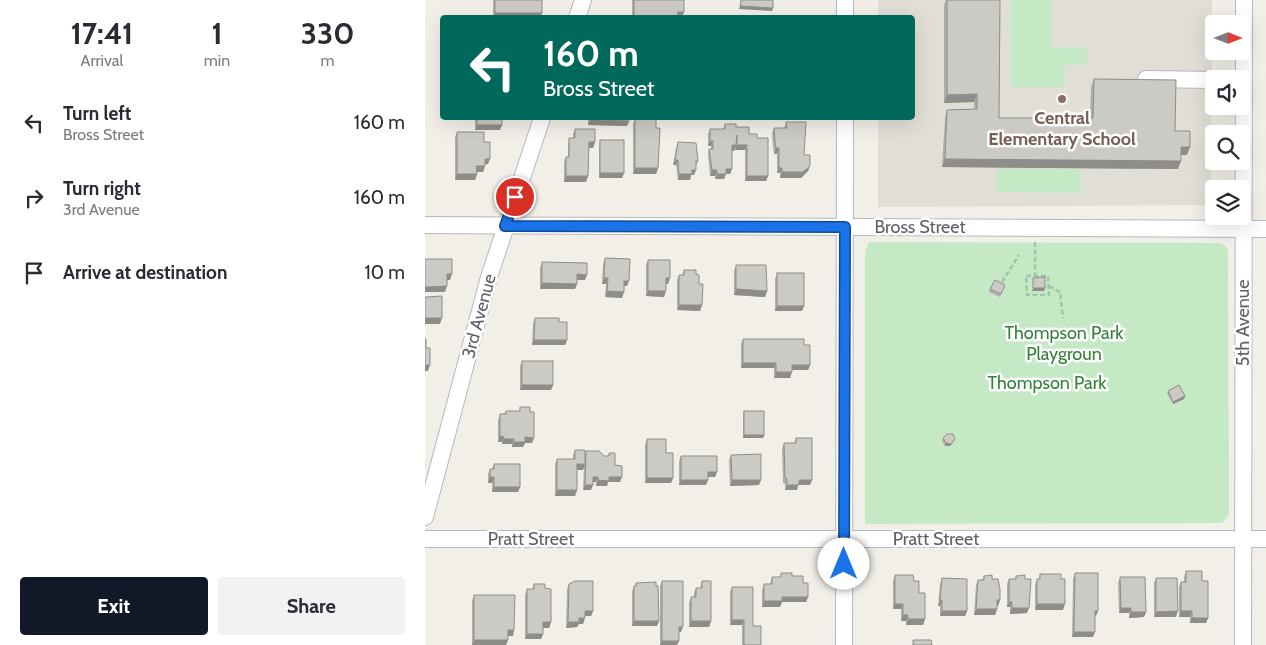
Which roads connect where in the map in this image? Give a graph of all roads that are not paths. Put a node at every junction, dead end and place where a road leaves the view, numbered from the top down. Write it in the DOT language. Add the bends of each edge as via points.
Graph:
graph roads {
  1 [pos="583,0"];
  2 [pos="845,0"];
  3 [pos="1244,0"];
  4 [pos="578,15"];
  5 [pos="845,15"];
  6 [pos="1243,70"];
  7 [pos="1125,79"];
  8 [pos="1205,80"];
  9 [pos="1243,115"];
  10 [pos="541,120"];
  11 [pos="845,120"];
  12 [pos="425,225"];
  13 [pos="505,226"];
  14 [pos="845,227"];
  15 [pos="1243,229"];
  16 [pos="1266,229"];
  17 [pos="425,517"];
  18 [pos="1243,538"];
  19 [pos="1266,538"];
  20 [pos="844,539"];
  21 [pos="425,540"];
  22 [pos="844,645"];
  23 [pos="1243,645"];
  1 -- 4 [label="street"];
  2 -- 5 [label="street"];
  3 -- 6 [label="street, 5th Avenue"];
  7 -- 8 [label="street"];
  9 -- 15 [label="street, 5th Avenue"];
  10 -- 13 [label="street, 3rd Avenue"];
  11 -- 14 [label="street"];
  12 -- 13 [label="street, Bross Street"];
  13 -- 14 [label="street, Bross Street"];
  13 -- 17 [label="street, 3rd Avenue"];
  14 -- 15 [label="street, Bross Street"];
  14 -- 20 [label="street"];
  15 -- 16 [label="street, Bross Street"];
  15 -- 18 [label="street, 5th Avenue"];
  18 -- 19 [label="street, Pratt Street"];
  18 -- 20 [label="street, Pratt Street"];
  18 -- 23 [label="street, 5th Avenue"];
  20 -- 21 [label="street, Pratt Street"];
  20 -- 22 [label="street"];
}
